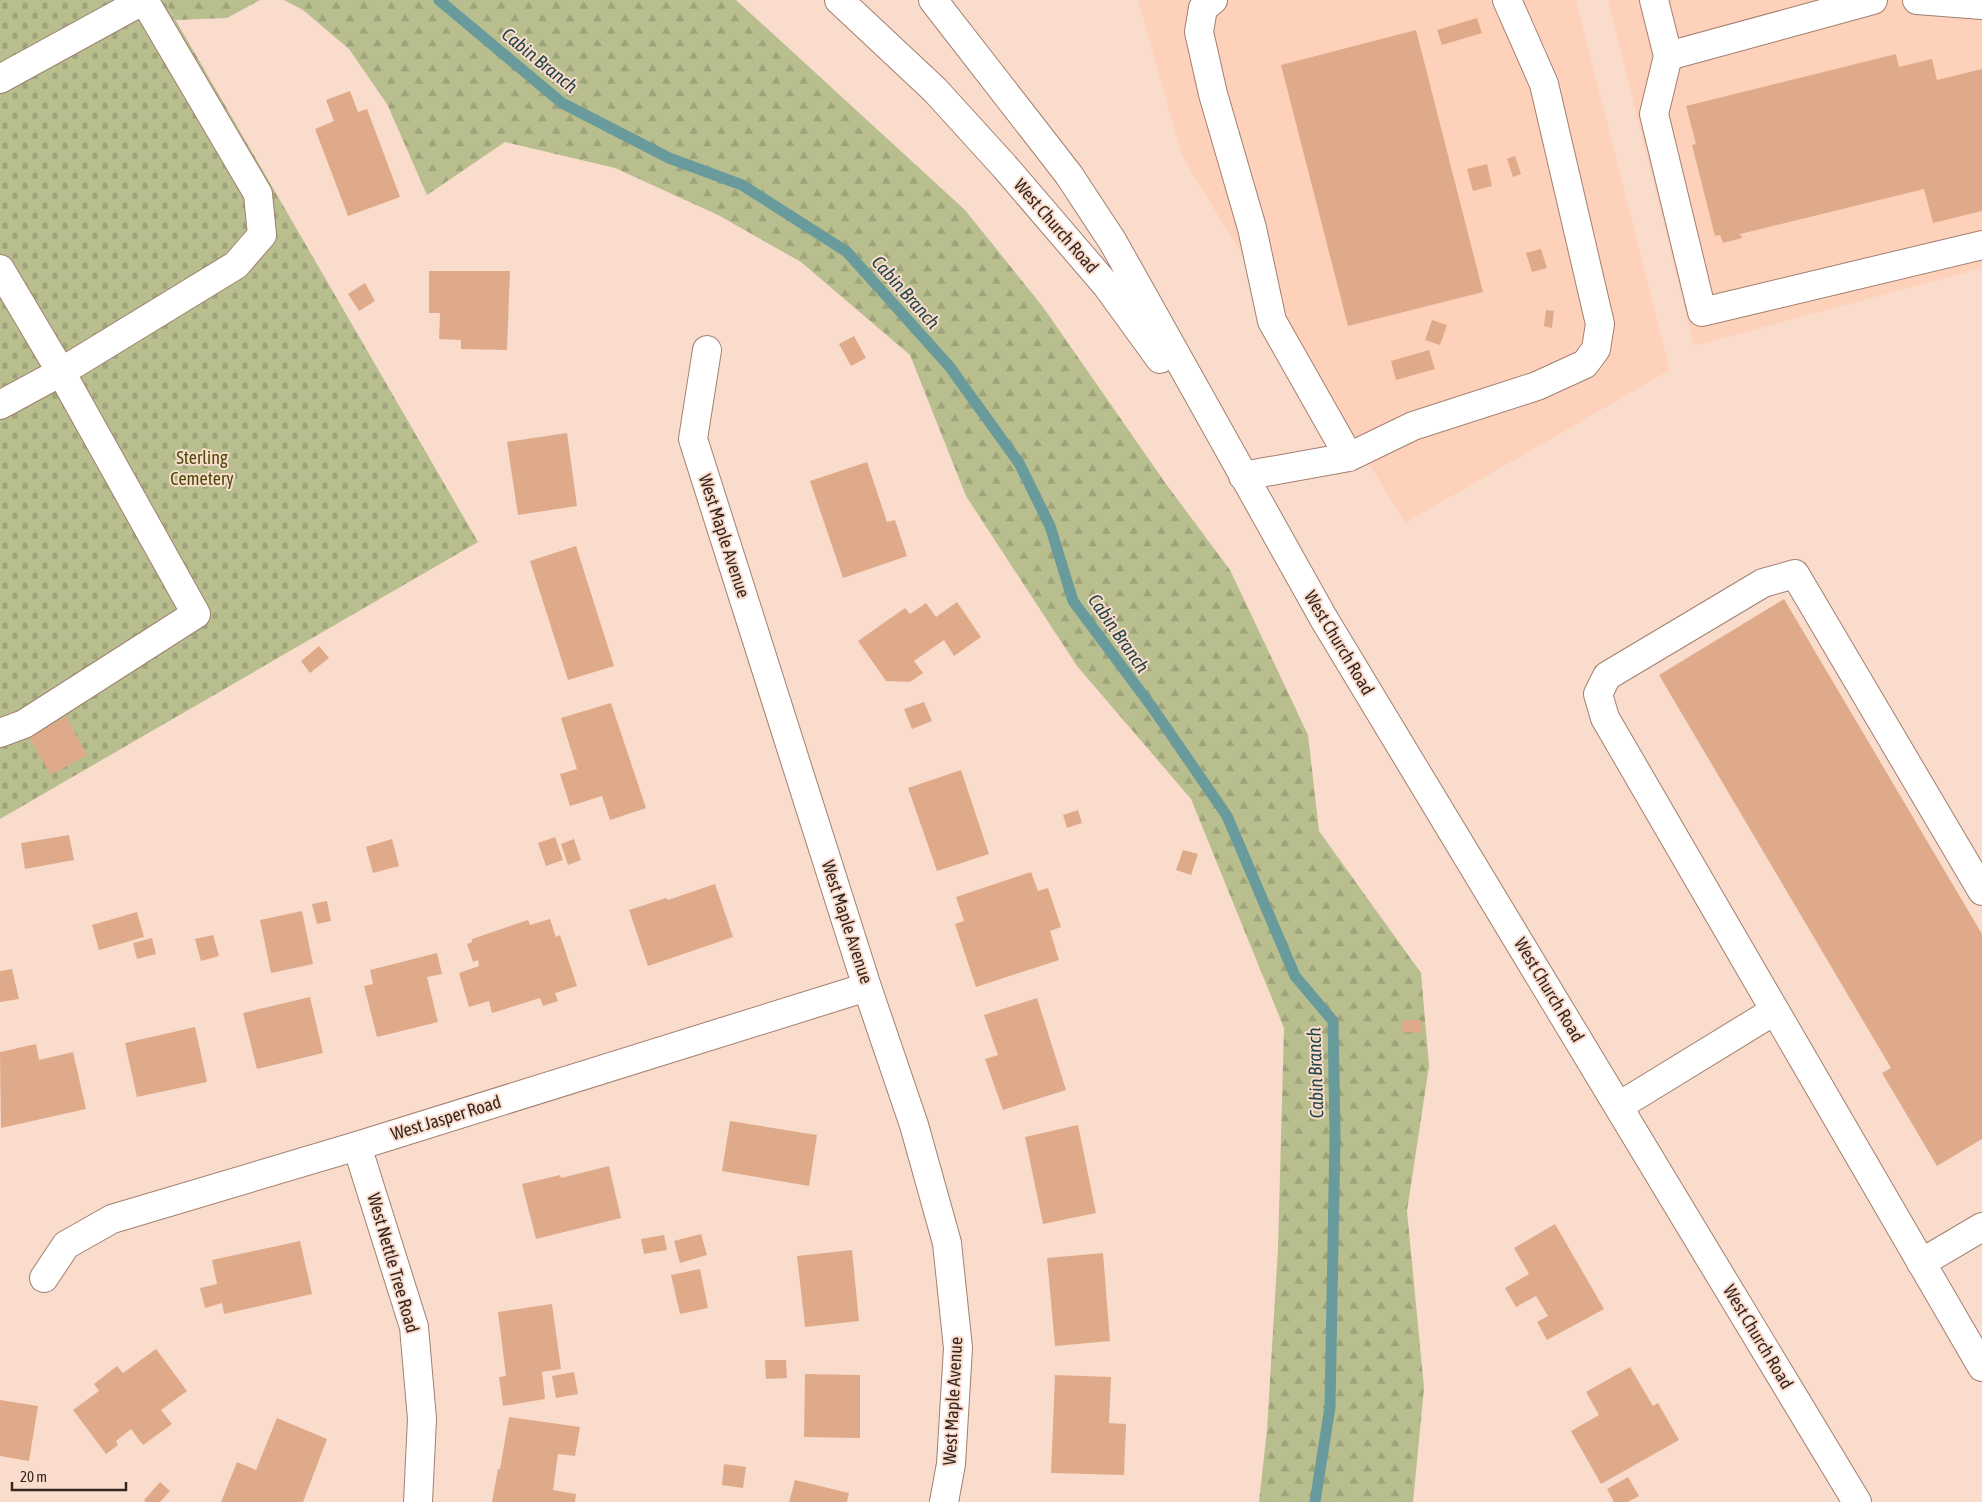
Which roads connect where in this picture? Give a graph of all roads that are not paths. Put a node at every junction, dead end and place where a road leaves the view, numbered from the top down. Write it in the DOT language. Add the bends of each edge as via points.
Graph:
graph roads {
  1 [pos="144,0"];
  2 [pos="839,0"];
  3 [pos="933,0"];
  4 [pos="1213,0"];
  5 [pos="1507,0"];
  6 [pos="1654,0"];
  7 [pos="1873,0"];
  8 [pos="1917,0"];
  9 [pos="1982,5"];
  10 [pos="1668,56"];
  11 [pos="0,79"];
  12 [pos="1982,245"];
  13 [pos="0,269"];
  14 [pos="707,350"];
  15 [pos="61,372"];
  16 [pos="0,405"];
  17 [pos="1349,457"];
  18 [pos="1243,476"];
  19 [pos="0,733"];
  20 [pos="1982,891"];
  21 [pos="867,987"];
  22 [pos="1774,1011"];
  23 [pos="1618,1106"];
  24 [pos="357,1146"];
  25 [pos="1982,1227"];
  26 [pos="1921,1263"];
  27 [pos="44,1278"];
  28 [pos="1982,1367"];
  29 [pos="418,1502"];
  30 [pos="944,1502"];
  31 [pos="1857,1502"];
  1 -- 11 [label="street"];
  1 -- 15 [label="street" via="258,194 262,235 236,265"];
  2 -- 18 [label="street, West Church Road" via="936,90 1108,286"];
  3 -- 18 [label="street, West Church Road" via="1069,175 1113,242"];
  4 -- 17 [label="street" via="1203,8 1199,32 1252,228 1272,321"];
  5 -- 17 [label="street" via="1544,84 1600,324 1596,349 1585,364 1537,386 1413,426"];
  6 -- 10 [label="street"];
  7 -- 10 [label="street"];
  8 -- 9 [label="street"];
  10 -- 12 [label="street" via="1654,114 1702,312"];
  13 -- 15 [label="street"];
  14 -- 21 [label="street, West Maple Avenue" via="693,440"];
  15 -- 16 [label="street"];
  15 -- 19 [label="street" via="196,614 24,724"];
  17 -- 18 [label="street"];
  18 -- 23 [label="street, West Church Road" via="1324,619"];
  20 -- 22 [label="street" via="1795,574 1763,584 1607,676 1598,694 1605,718"];
  21 -- 24 [label="street, West Jasper Road"];
  21 -- 30 [label="street, West Maple Avenue" via="914,1125 947,1243 958,1348 951,1464"];
  22 -- 23 [label="street"];
  22 -- 26 [label="street"];
  23 -- 31 [label="street, West Church Road"];
  24 -- 27 [label="street, West Jasper Road" via="112,1219 66,1245"];
  24 -- 29 [label="street, West Nettle Tree Road" via="414,1327 422,1419"];
  25 -- 26 [label="street"];
  26 -- 28 [label="street"];
}
